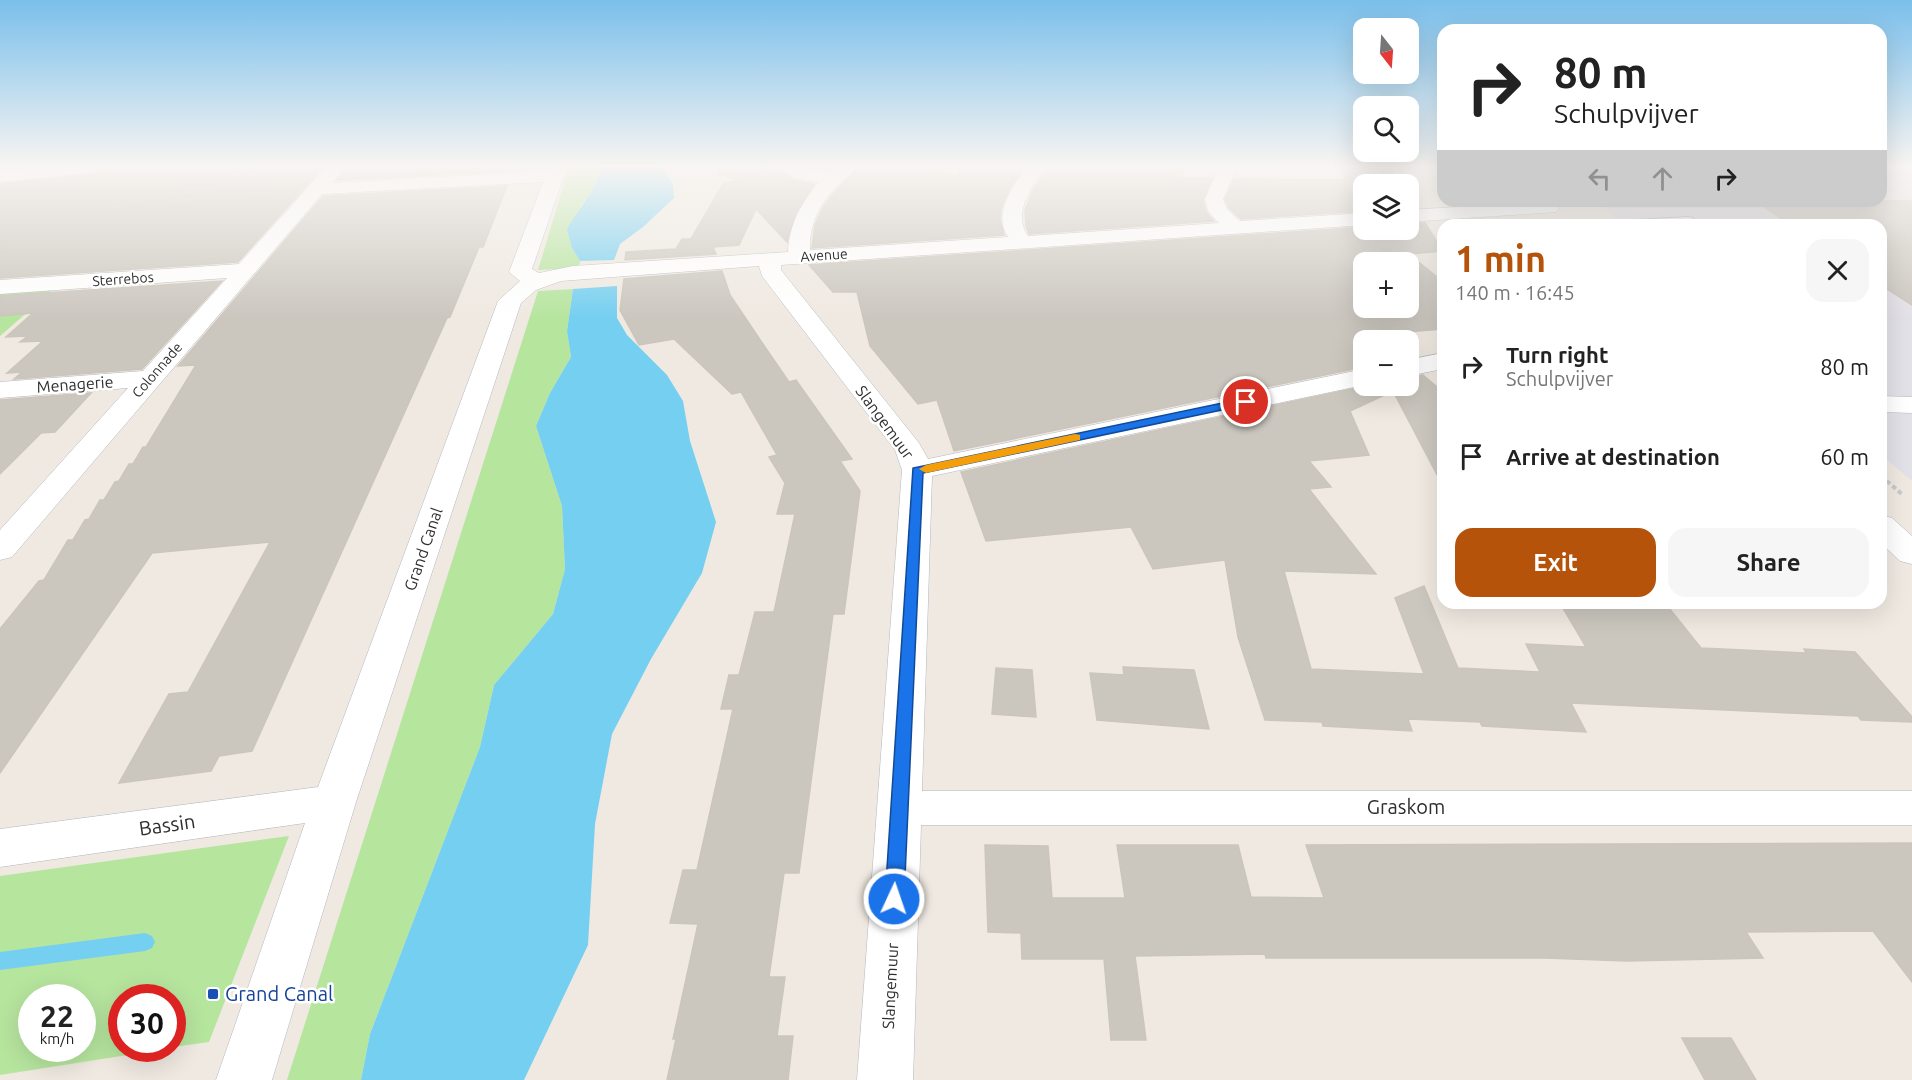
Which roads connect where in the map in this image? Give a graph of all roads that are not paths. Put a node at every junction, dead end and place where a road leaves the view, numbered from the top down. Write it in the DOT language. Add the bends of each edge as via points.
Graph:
graph roads {
  1 [pos="292,217"];
  2 [pos="540,217"];
  3 [pos="805,217"];
  4 [pos="1012,217"];
  5 [pos="1224,217"];
  6 [pos="1353,220"];
  7 [pos="1233,226"];
  8 [pos="1021,241"];
  9 [pos="785,258"];
  10 [pos="246,270"];
  11 [pos="536,280"];
  12 [pos="0,287"];
  13 [pos="1437,362"];
  14 [pos="1419,366"];
  15 [pos="150,378"];
  16 [pos="1353,379"];
  17 [pos="0,390"];
  18 [pos="1887,404"];
  19 [pos="1912,405"];
  20 [pos="917,471"];
  21 [pos="1887,531"];
  22 [pos="0,550"];
  23 [pos="1912,554"];
  24 [pos="334,802"];
  25 [pos="899,808"];
  26 [pos="1912,808"];
  27 [pos="0,848"];
  28 [pos="240,1079"];
  29 [pos="885,1080"];
  1 -- 10 [label="street, Colonnade"];
  2 -- 11 [label="street" via="520,272"];
  3 -- 9 [label="street"];
  4 -- 8 [label="street" via="1013,228"];
  5 -- 7 [label="street"];
  6 -- 7 [label="street, Avenue"];
  7 -- 8 [label="street, Avenue"];
  8 -- 9 [label="street, Avenue"];
  9 -- 11 [label="street, Avenue" via="558,274"];
  9 -- 20 [label="street, Slangemuur" via="770,271 909,449"];
  10 -- 12 [label="street, Sterrebos"];
  10 -- 15 [label="street, Colonnade"];
  11 -- 24 [label="street, Grand Canal" via="519,289 510,302"];
  13 -- 14 [label="street"];
  15 -- 17 [label="street, Menagerie"];
  15 -- 22 [label="street, Colonnade"];
  16 -- 20 [label="street"];
  18 -- 19 [label="street"];
  20 -- 25 [label="street, Slangemuur"];
  21 -- 23 [label="street"];
  24 -- 27 [label="street, Bassin"];
  24 -- 28 [label="street, Grand Canal"];
  25 -- 26 [label="street, Graskom"];
  25 -- 29 [label="street, Slangemuur"];
}
